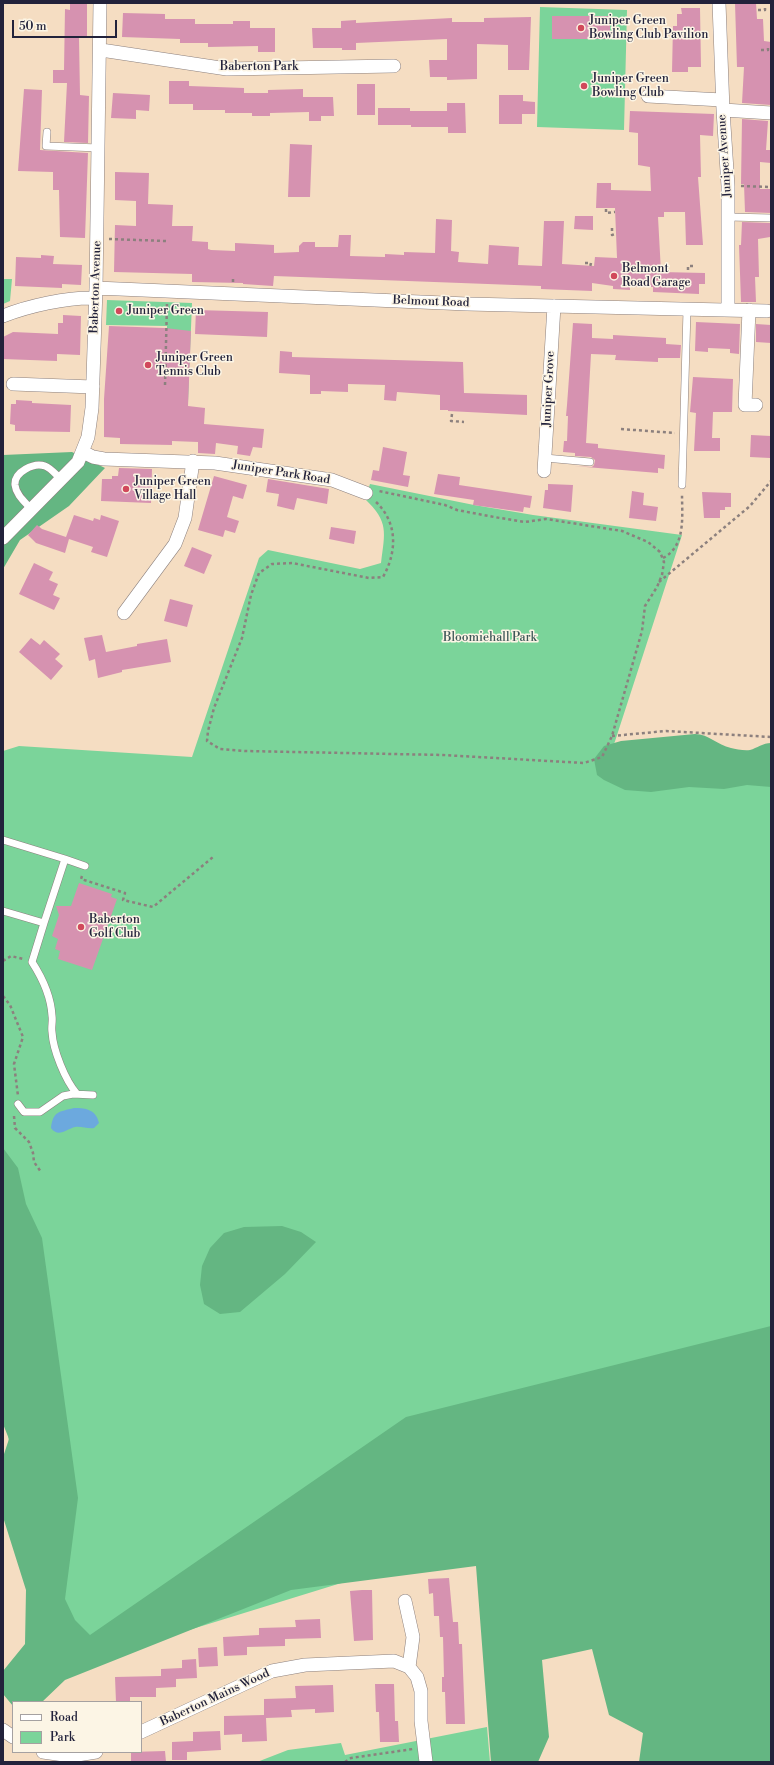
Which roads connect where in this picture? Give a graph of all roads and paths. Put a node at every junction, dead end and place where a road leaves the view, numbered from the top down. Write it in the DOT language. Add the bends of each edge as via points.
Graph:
graph roads {
  1 [pos="100,3"];
  2 [pos="719,3"];
  3 [pos="765,5"];
  4 [pos="758,10"];
  5 [pos="768,45"];
  6 [pos="101,50"];
  7 [pos="761,50"];
  8 [pos="394,66"];
  9 [pos="648,96"];
  10 [pos="722,105"];
  11 [pos="771,113"];
  12 [pos="46,132"];
  13 [pos="99,148"];
  14 [pos="728,186"];
  15 [pos="771,187"];
  16 [pos="606,209"];
  17 [pos="615,212"];
  18 [pos="728,216"];
  19 [pos="771,218"];
  20 [pos="612,228"];
  21 [pos="615,234"];
  22 [pos="97,238"];
  23 [pos="166,241"];
  24 [pos="586,263"];
  25 [pos="590,266"];
  26 [pos="694,266"];
  27 [pos="688,270"];
  28 [pos="96,293"];
  29 [pos="554,306"];
  30 [pos="167,307"];
  31 [pos="728,309"];
  32 [pos="687,310"];
  33 [pos="748,310"];
  34 [pos="767,311"];
  35 [pos="3,316"];
  36 [pos="13,384"];
  37 [pos="165,384"];
  38 [pos="93,387"];
  39 [pos="756,405"];
  40 [pos="452,414"];
  41 [pos="464,422"];
  42 [pos="621,429"];
  43 [pos="684,434"];
  44 [pos="83,452"];
  45 [pos="545,458"];
  46 [pos="193,462"];
  47 [pos="590,462"];
  48 [pos="544,471"];
  49 [pos="62,480"];
  50 [pos="771,481"];
  51 [pos="682,485"];
  52 [pos="369,495"];
  53 [pos="30,508"];
  54 [pos="3,538"];
  55 [pos="663,558"];
  56 [pos="659,582"];
  57 [pos="124,613"];
  58 [pos="612,736"];
  59 [pos="771,737"];
  60 [pos="3,840"];
  61 [pos="213,857"];
  62 [pos="65,860"];
  63 [pos="85,866"];
  64 [pos="3,911"];
  65 [pos="44,923"];
  66 [pos="3,961"];
  67 [pos="32,962"];
  68 [pos="3,996"];
  69 [pos="69,1085"];
  70 [pos="77,1094"];
  71 [pos="93,1095"];
  72 [pos="63,1096"];
  73 [pos="18,1104"];
  74 [pos="41,1172"];
  75 [pos="405,1601"];
  76 [pos="409,1667"];
  77 [pos="3,1730"];
  78 [pos="142,1732"];
  79 [pos="12,1736"];
  80 [pos="423,1747"];
  81 [pos="50,1753"];
  82 [pos="90,1753"];
  83 [pos="345,1762"];
  84 [pos="426,1762"];
  1 -- 6 [label="street, Baberton Avenue"];
  2 -- 10 [label="street, Juniper Avenue"];
  3 -- 4 [label="path" via="765,10"];
  5 -- 7 [label="path" via="768,50"];
  6 -- 8 [label="street, Baberton Park" via="227,69"];
  6 -- 13 [label="street, Baberton Avenue"];
  9 -- 10 [label="street"];
  10 -- 11 [label="street"];
  10 -- 14 [label="street, Juniper Avenue"];
  12 -- 13 [label="lane" via="46,146"];
  13 -- 22 [label="street, Baberton Avenue"];
  14 -- 15 [label="path"];
  14 -- 18 [label="street, Juniper Avenue"];
  16 -- 17 [label="path" via="606,213"];
  18 -- 19 [label="lane"];
  18 -- 31 [label="street, Juniper Avenue"];
  20 -- 21 [label="path" via="612,235"];
  22 -- 23 [label="path"];
  22 -- 28 [label="street, Baberton Avenue"];
  24 -- 25 [label="path" via="591,263"];
  26 -- 27 [label="path" via="688,266"];
  28 -- 29 [label="street, Belmont Road"];
  28 -- 35 [label="street, Belmont Road"];
  28 -- 38 [label="street, Baberton Avenue"];
  29 -- 32 [label="street, Belmont Road"];
  29 -- 45 [label="street, Juniper Grove"];
  30 -- 37 [label="path"];
  31 -- 32 [label="street, Belmont Road"];
  31 -- 33 [label="street, Belmont Road"];
  32 -- 43 [label="lane"];
  33 -- 34 [label="street, Belmont Road"];
  33 -- 39 [label="street" via="745,405"];
  36 -- 38 [label="street"];
  38 -- 44 [label="street, Baberton Avenue" via="88,438"];
  40 -- 41 [label="path" via="452,421"];
  42 -- 43 [label="path"];
  43 -- 51 [label="lane"];
  44 -- 46 [label="street, Juniper Park Road" via="104,459"];
  44 -- 49 [label="street, Baberton Avenue"];
  45 -- 47 [label="lane"];
  45 -- 48 [label="street, Juniper Grove"];
  46 -- 52 [label="street, Juniper Park Road" via="332,480"];
  46 -- 57 [label="street" via="185,518 174,544"];
  49 -- 53 [label="street, Baberton Avenue"];
  49 -- 53 [label="lane" via="46,466 38,464 30,466 18,476 15,483 17,493"];
  50 -- 56 [label="path" via="750,506"];
  51 -- 55 [label="path" via="682,531 670,554"];
  52 -- 55 [label="path" via="379,491 391,492 494,517 525,522 546,519 622,531 648,542"];
  52 -- 58 [label="path" via="390,522 394,542 390,563 383,577 369,578 292,563 272,564 259,573 251,595 242,638 214,708 207,741 220,749 245,751 443,755 584,763 602,757"];
  53 -- 54 [label="street, Baberton Avenue"];
  55 -- 56 [label="path"];
  56 -- 58 [label="path" via="645,606 642,630"];
  58 -- 59 [label="path" via="666,730"];
  60 -- 62 [label="lane"];
  61 -- 63 [label="path" via="153,907 123,900 125,893 81,879"];
  62 -- 63 [label="lane"];
  62 -- 65 [label="lane"];
  64 -- 65 [label="lane"];
  65 -- 67 [label="lane"];
  66 -- 67 [label="path" via="11,956"];
  67 -- 69 [label="lane" via="48,992 53,1018 53,1042"];
  68 -- 73 [label="path" via="10,1005 23,1037 14,1064"];
  69 -- 70 [label="lane"];
  69 -- 72 [label="lane"];
  70 -- 71 [label="lane"];
  70 -- 72 [label="lane"];
  72 -- 73 [label="lane" via="40,1112 24,1112"];
  73 -- 74 [label="path" via="14,1114 15,1128 29,1142 34,1162"];
  75 -- 76 [label="street" via="413,1637"];
  76 -- 78 [label="street, Baberton Mains Wood" via="394,1660 305,1665 272,1671"];
  76 -- 80 [label="street" via="417,1676 421,1691"];
  77 -- 79 [label="street"];
  80 -- 83 [label="path" via="351,1758"];
  80 -- 84 [label="street"];
  81 -- 82 [label="street" via="71,1756"];
}
